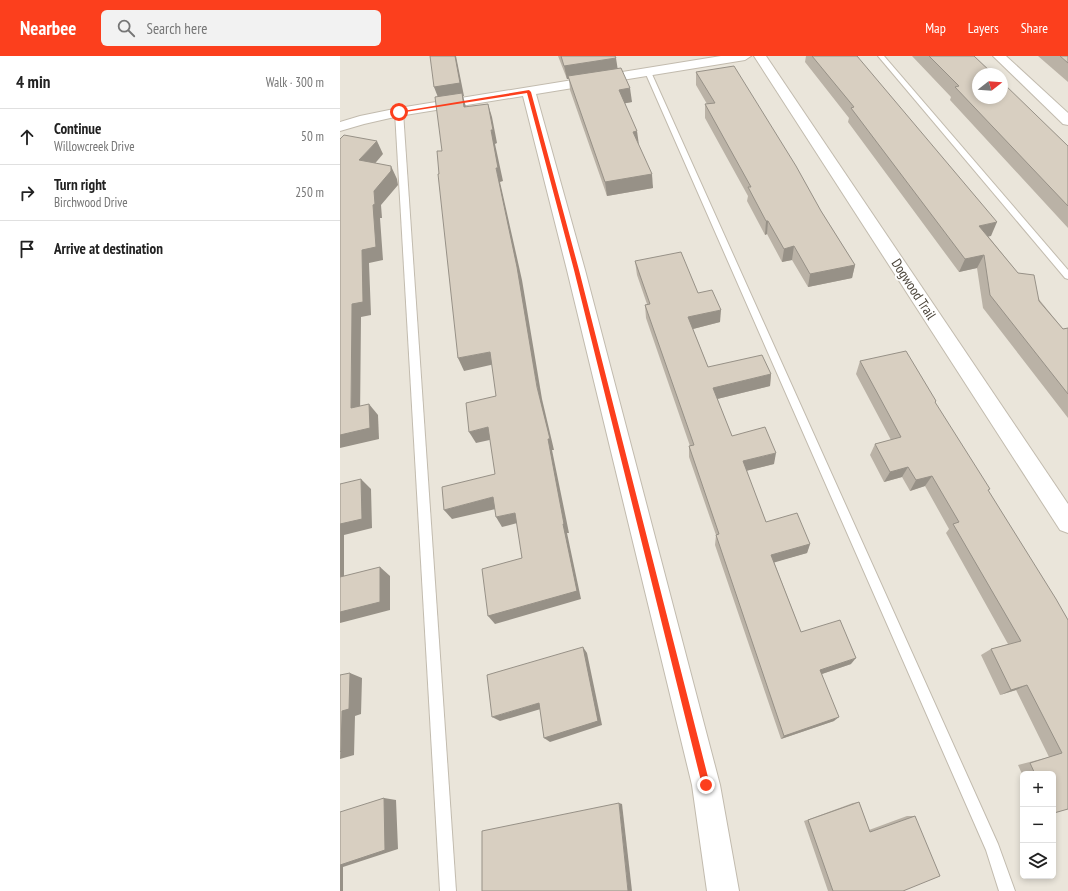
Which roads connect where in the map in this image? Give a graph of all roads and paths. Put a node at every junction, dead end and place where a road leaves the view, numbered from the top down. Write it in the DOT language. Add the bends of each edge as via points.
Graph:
graph roads {
  1 [pos="745,56"];
  2 [pos="760,56"];
  3 [pos="881,56"];
  4 [pos="999,56"];
  5 [pos="648,72"];
  6 [pos="529,92"];
  7 [pos="399,112"];
  8 [pos="1068,121"];
  9 [pos="340,127"];
  10 [pos="1068,276"];
  11 [pos="1068,523"];
  12 [pos="448,891"];
  13 [pos="723,891"];
  14 [pos="1007,891"];
  1 -- 5 [label="street"];
  2 -- 11 [label="street, Dogwood Trail"];
  3 -- 10 [label="lane"];
  4 -- 8 [label="street"];
  5 -- 6 [label="street"];
  5 -- 14 [label="lane" via="993,848"];
  6 -- 7 [label="street"];
  6 -- 13 [label="street" via="706,785"];
  7 -- 9 [label="street"];
  7 -- 12 [label="lane"];
}
